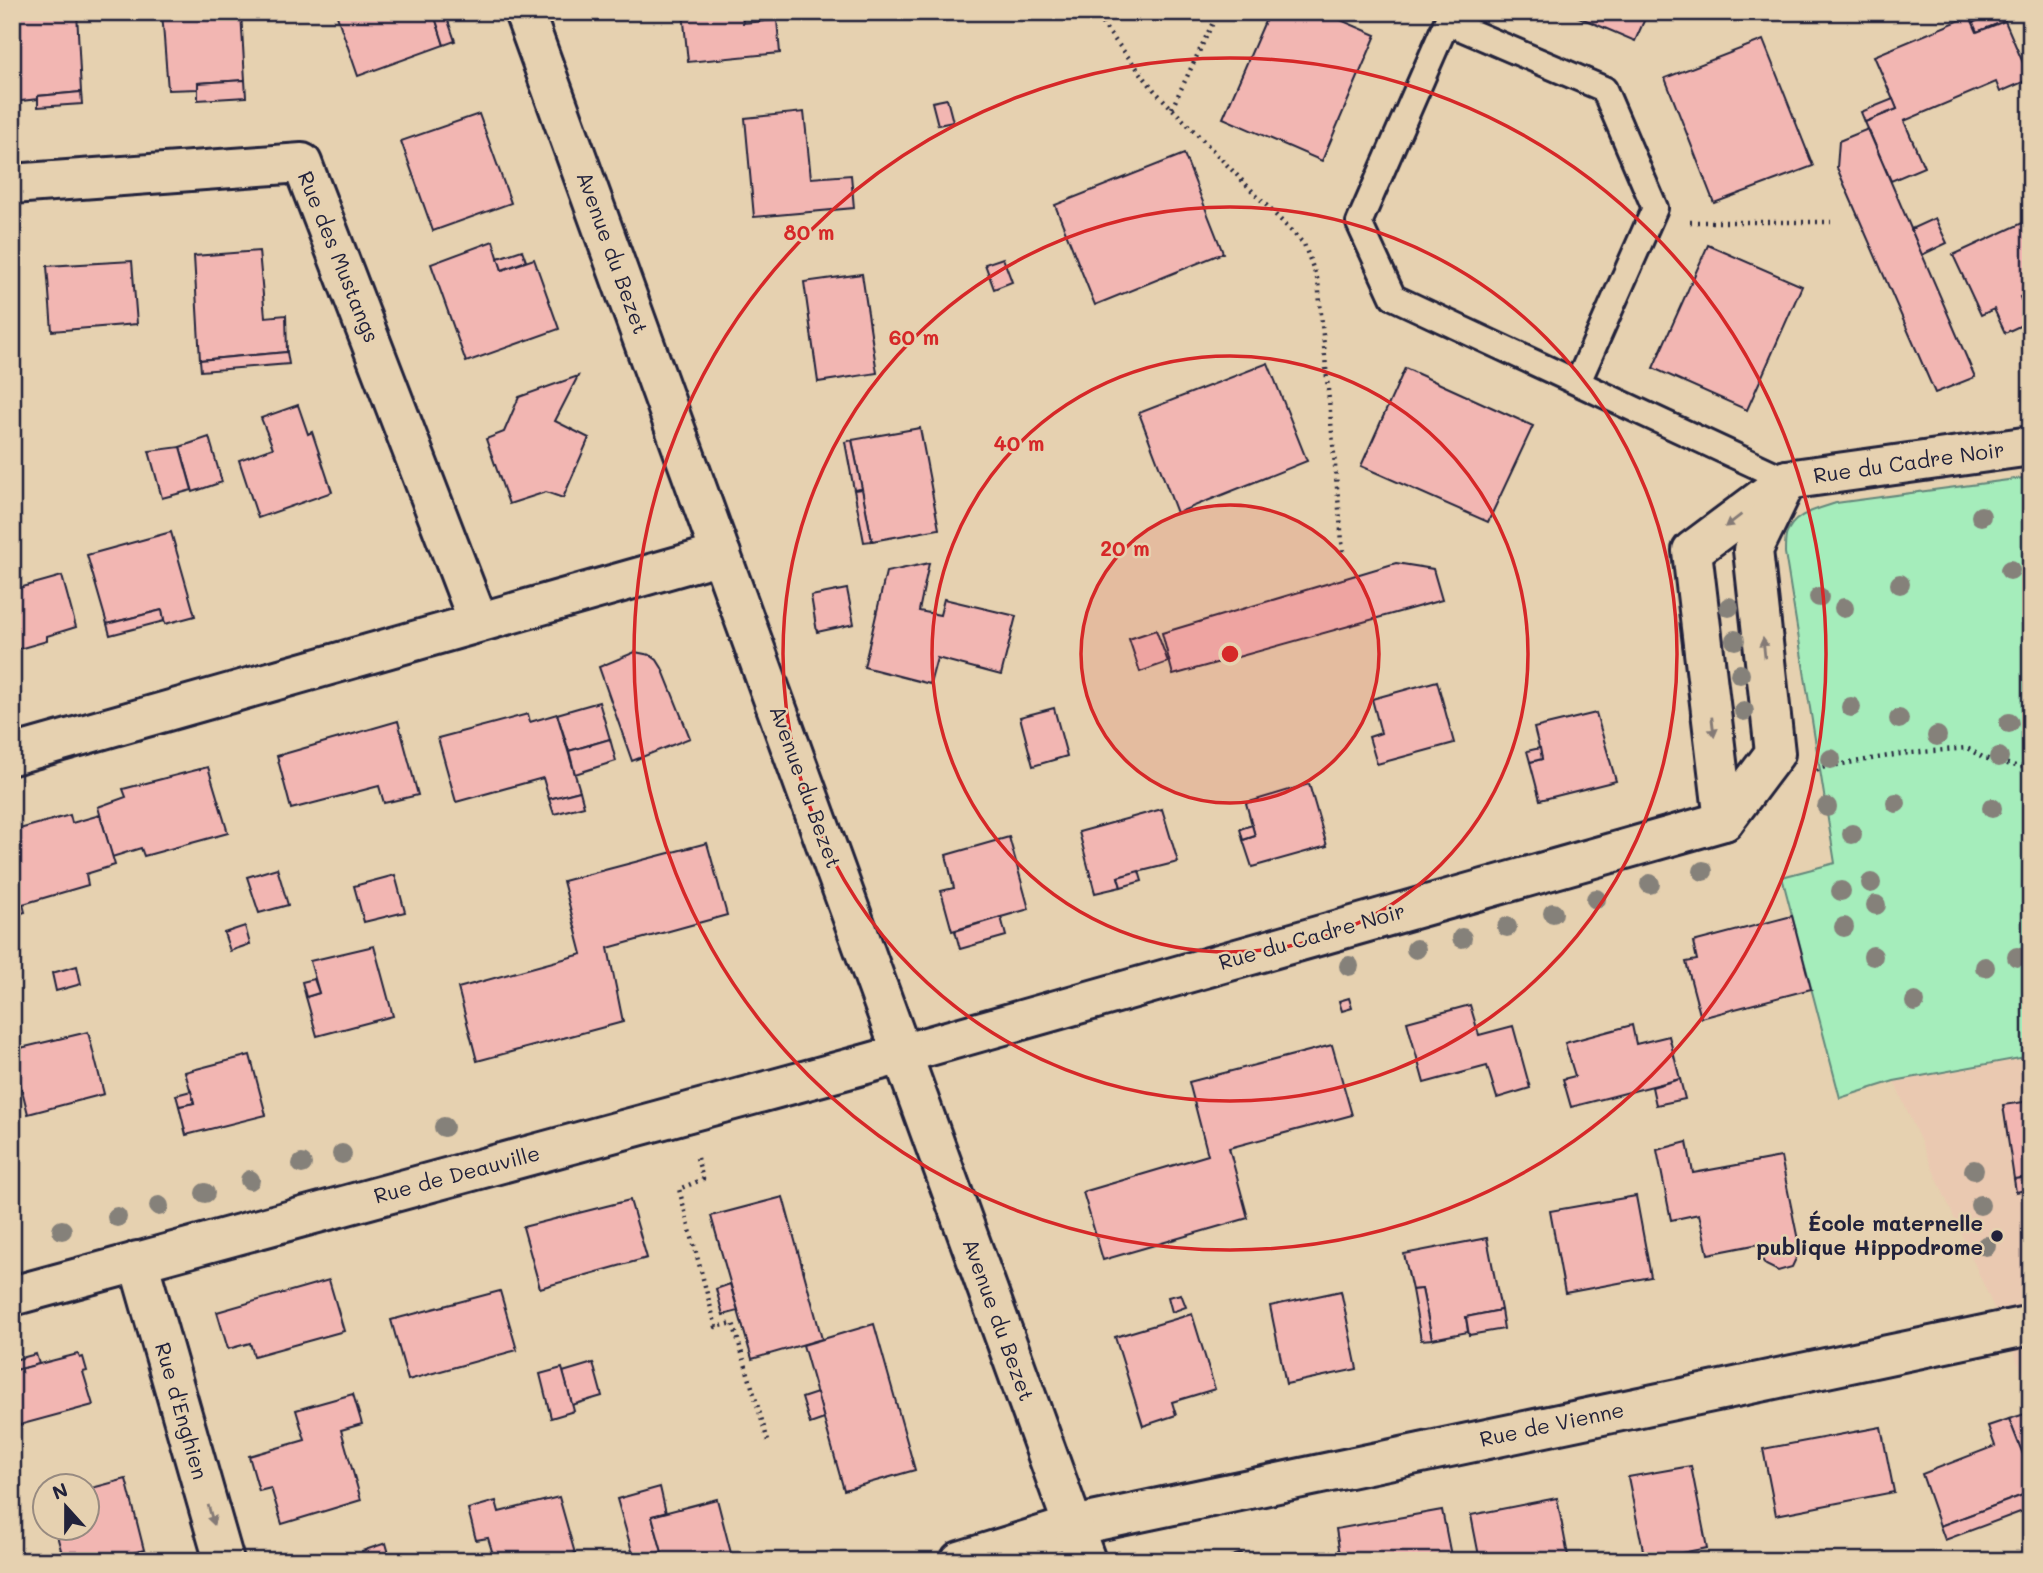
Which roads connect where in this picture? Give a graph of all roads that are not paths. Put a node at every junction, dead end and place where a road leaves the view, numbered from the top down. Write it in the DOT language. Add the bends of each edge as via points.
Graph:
graph roads {
  1 [pos="524,12"];
  2 [pos="1449,17"];
  3 [pos="12,184"];
  4 [pos="1578,382"];
  5 [pos="2031,446"];
  6 [pos="1787,480"];
  7 [pos="721,554"];
  8 [pos="478,621"];
  9 [pos="12,755"];
  10 [pos="1724,821"];
  11 [pos="901,1054"];
  12 [pos="138,1261"];
  13 [pos="12,1296"];
  14 [pos="2031,1325"];
  15 [pos="1079,1543"];
  16 [pos="224,1561"];
  17 [pos="960,1561"];
  1 -- 7 [label="street, Avenue du Bezet"];
  2 -- 4 [label="lane" via="1604,89 1655,208"];
  2 -- 4 [label="lane" via="1359,223 1393,298"];
  3 -- 8 [label="street, Rue des Mustangs" via="303,163"];
  4 -- 6 [label="lane"];
  5 -- 6 [label="street, Rue du Cadre Noir"];
  10 -- 6 [label="street, Rue du Cadre Noir, one-way" via="1775,753 1753,550"];
  6 -- 10 [label="street, Rue du Cadre Noir, one-way" via="1692,551"];
  7 -- 8 [label="street"];
  7 -- 11 [label="street, Avenue du Bezet"];
  8 -- 9 [label="street"];
  10 -- 11 [label="street, Rue du Cadre Noir"];
  11 -- 12 [label="street, Rue de Deauville"];
  11 -- 15 [label="street, Avenue du Bezet"];
  12 -- 13 [label="street, Rue de Deauville"];
  12 -- 16 [label="street, Rue d'Enghien, one-way"];
  14 -- 15 [label="street, Rue de Vienne"];
  15 -- 17 [label="street, Rue de Vienne"];
}
